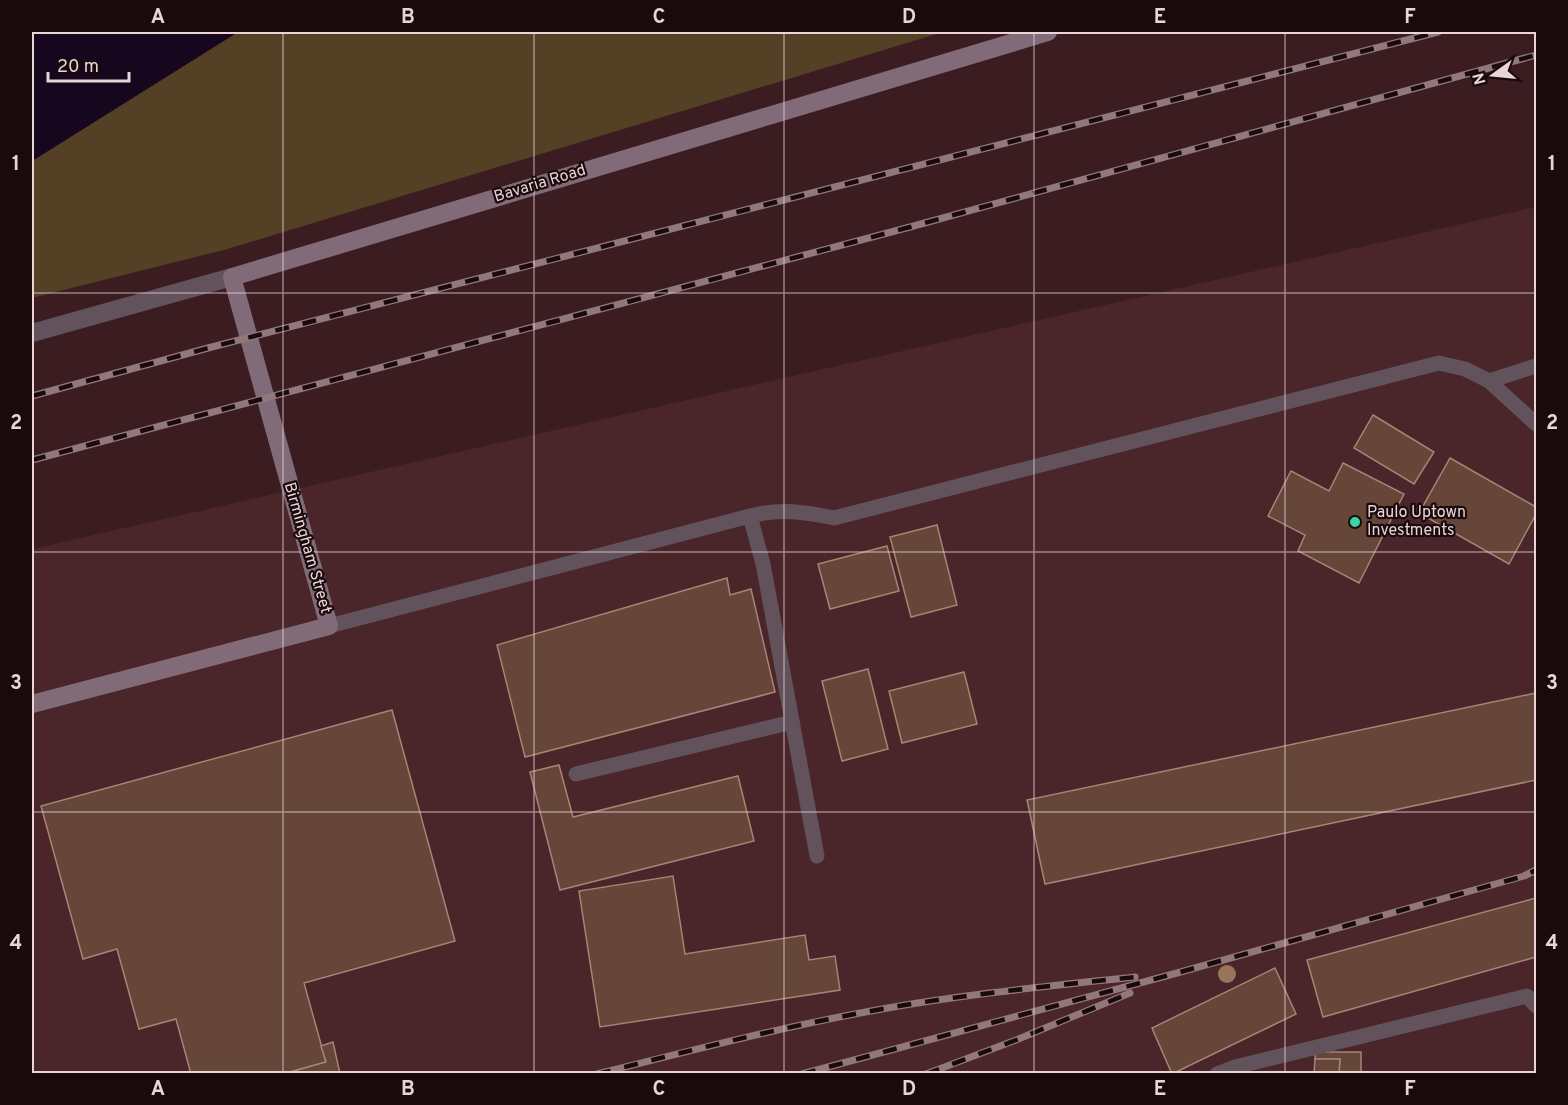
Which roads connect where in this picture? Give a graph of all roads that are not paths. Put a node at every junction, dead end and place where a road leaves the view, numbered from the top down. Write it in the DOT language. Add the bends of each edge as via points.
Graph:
graph roads {
  1 [pos="1048,32"];
  2 [pos="232,277"];
  3 [pos="32,333"];
  4 [pos="1536,366"];
  5 [pos="1489,381"];
  6 [pos="1536,424"];
  7 [pos="750,516"];
  8 [pos="329,626"];
  9 [pos="32,704"];
  10 [pos="792,722"];
  11 [pos="576,774"];
  12 [pos="817,856"];
  13 [pos="1536,1006"];
  14 [pos="1234,1070"];
  15 [pos="1217,1074"];
  1 -- 2 [label="street, Bavaria Road"];
  2 -- 3 [label="street, Bavaria Road"];
  2 -- 8 [label="street, Birmingham Street"];
  4 -- 5 [label="lane"];
  5 -- 6 [label="lane"];
  5 -- 7 [label="lane" via="1466,369 1439,363 834,518 788,510"];
  7 -- 8 [label="lane"];
  7 -- 10 [label="lane"];
  8 -- 9 [label="street, Birmingham Street"];
  10 -- 11 [label="lane"];
  10 -- 12 [label="lane"];
  13 -- 14 [label="lane" via="1527,996"];
  14 -- 15 [label="lane"];
}
